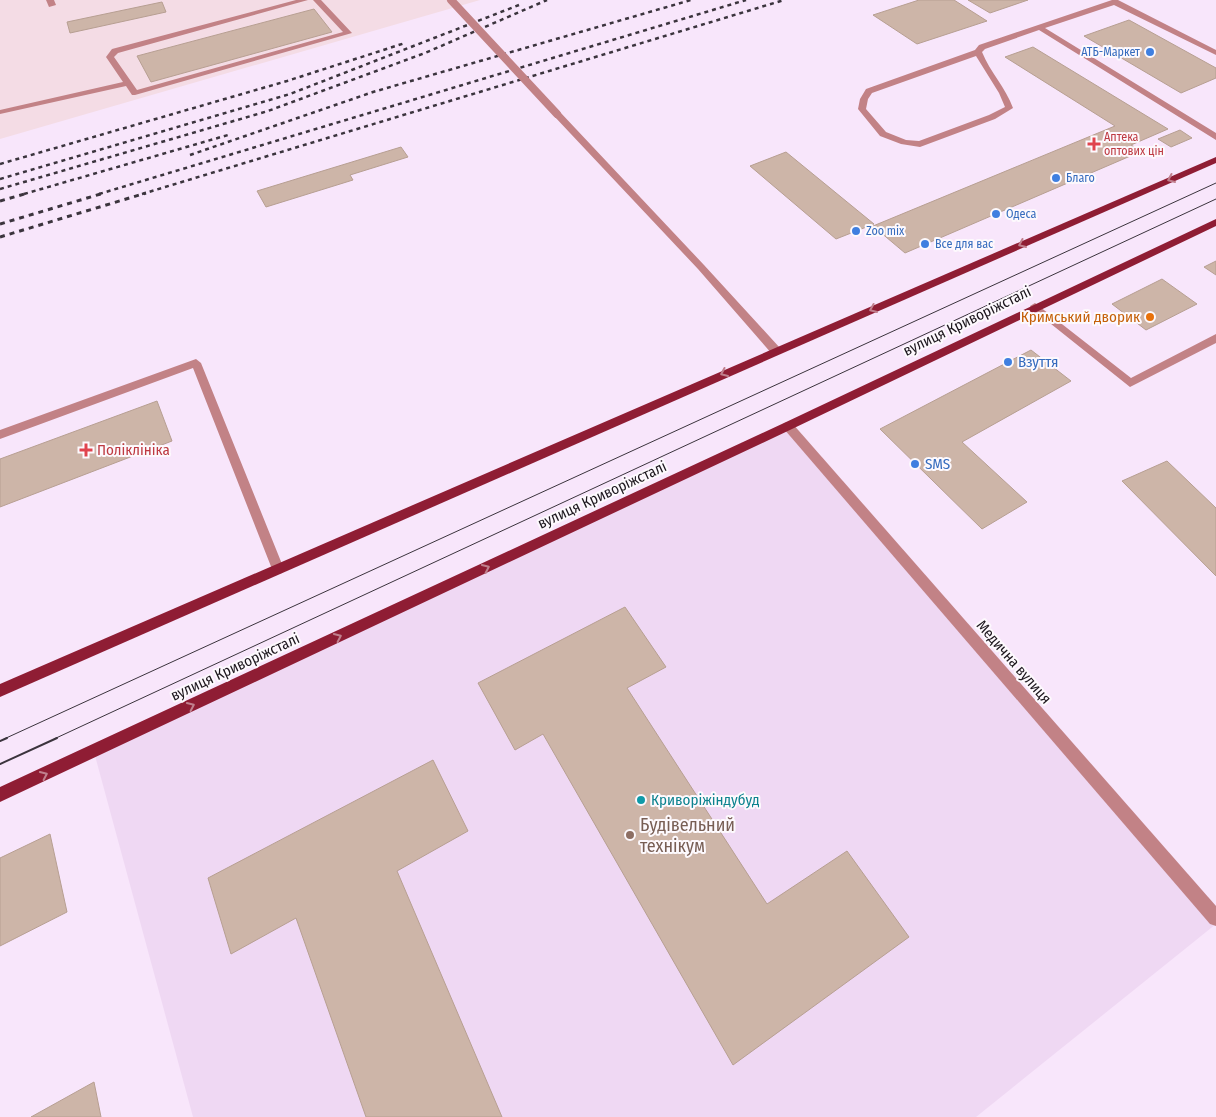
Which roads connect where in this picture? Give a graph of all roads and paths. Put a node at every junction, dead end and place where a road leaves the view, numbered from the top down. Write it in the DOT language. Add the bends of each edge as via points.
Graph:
graph roads {
  1 [pos="304,0"];
  2 [pos="317,0"];
  3 [pos="451,0"];
  4 [pos="1040,28"];
  5 [pos="978,52"];
  6 [pos="1216,53"];
  7 [pos="127,83"];
  8 [pos="0,112"];
  9 [pos="1216,137"];
  10 [pos="1216,160"];
  11 [pos="1216,222"];
  12 [pos="1035,306"];
  13 [pos="1216,338"];
  14 [pos="776,350"];
  15 [pos="788,426"];
  16 [pos="0,436"];
  17 [pos="278,569"];
  18 [pos="0,691"];
  19 [pos="0,795"];
  20 [pos="1216,918"];
  1 -- 7 [label="street" via="115,50 110,57"];
  2 -- 7 [label="street" via="348,33 135,93"];
  3 -- 14 [label="street, bridge"];
  4 -- 5 [label="street" via="982,47"];
  4 -- 6 [label="street" via="1115,2"];
  4 -- 9 [label="street"];
  5 -- 5 [label="street" via="983,65 1006,97 1009,108 992,117 920,144 883,134 862,109 869,91"];
  7 -- 8 [label="street"];
  10 -- 14 [label="main road, one-way"];
  11 -- 12 [label="main road, вулиця Криворіжсталі"];
  12 -- 13 [label="street" via="1130,383"];
  12 -- 15 [label="main road, вулиця Криворіжсталі"];
  14 -- 17 [label="main road, one-way"];
  19 -- 15 [label="main road, вулиця Криворіжсталі, one-way"];
  15 -- 20 [label="street, Медична вулиця"];
  16 -- 17 [label="street" via="196,363"];
  17 -- 18 [label="main road"];
}
